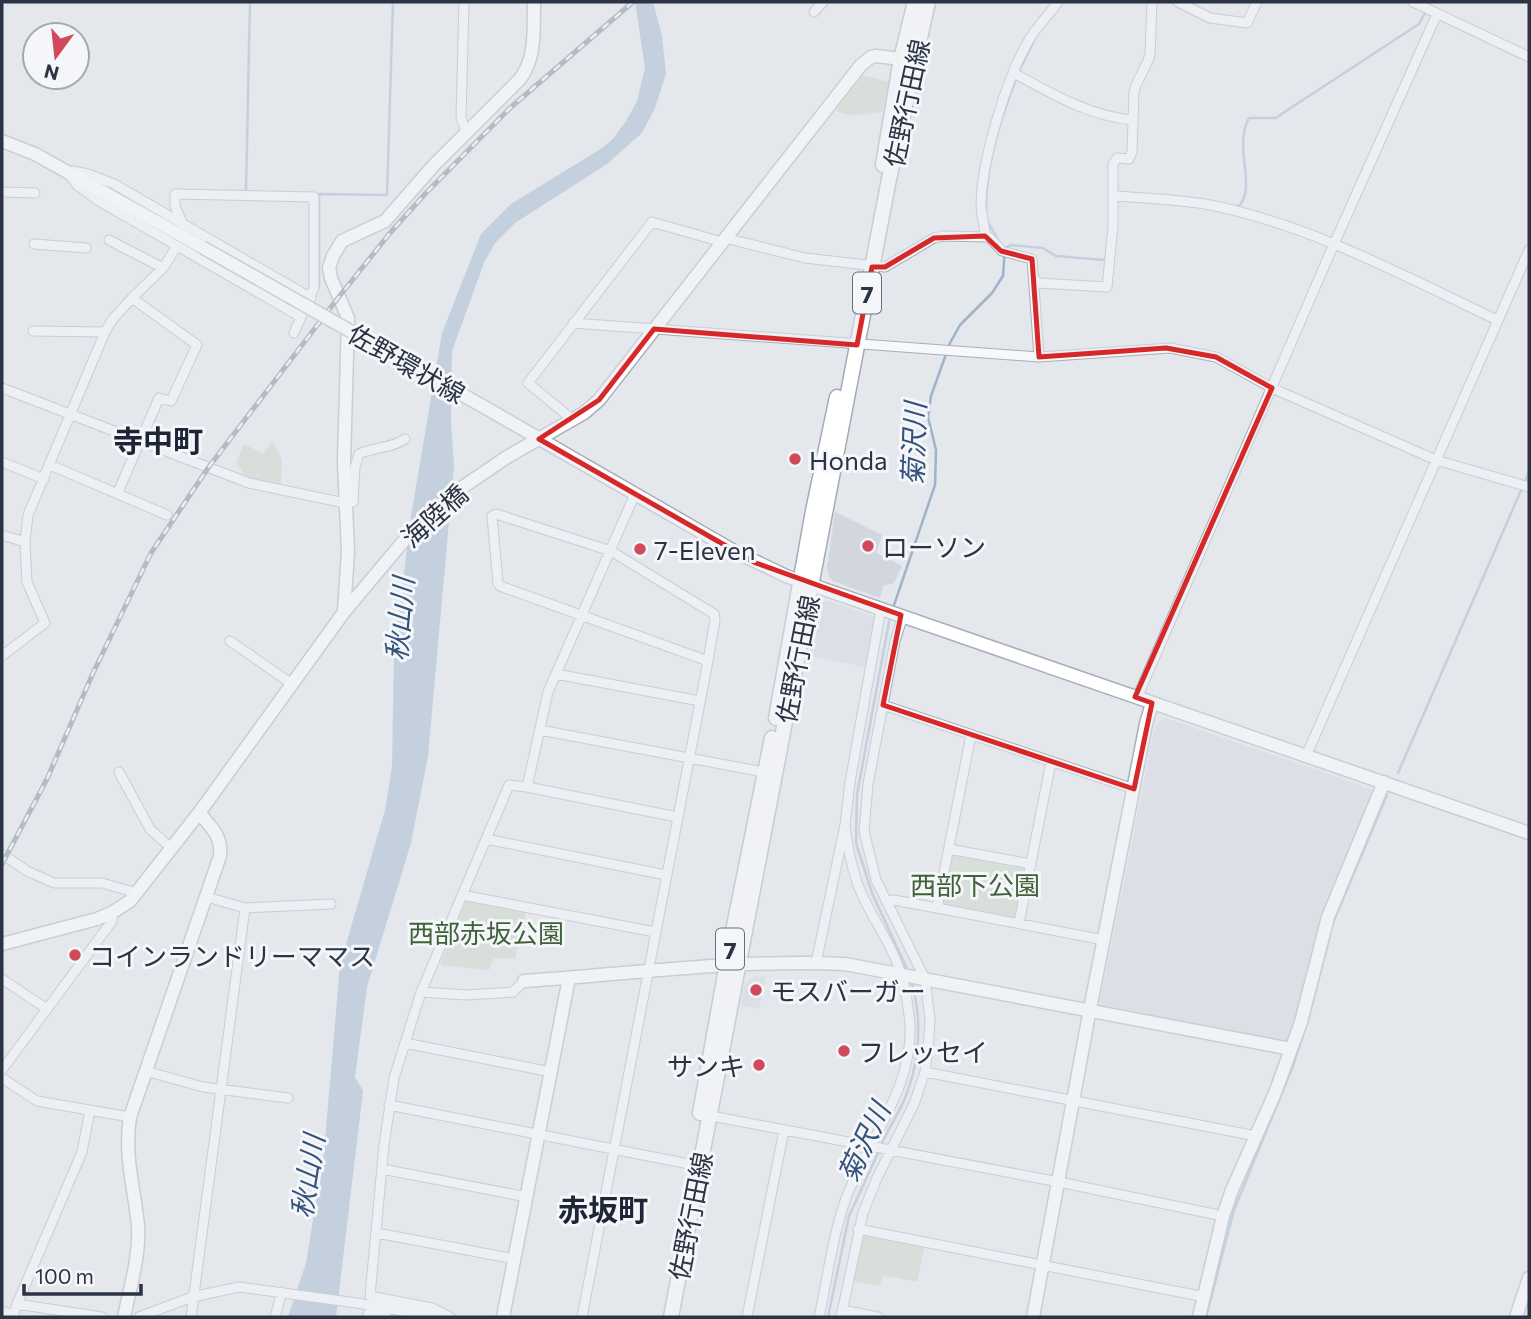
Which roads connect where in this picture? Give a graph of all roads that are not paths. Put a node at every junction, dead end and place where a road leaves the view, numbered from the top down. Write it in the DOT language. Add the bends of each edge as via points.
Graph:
graph roads {
  1 [pos="464,2"];
  2 [pos="534,2"];
  3 [pos="823,2"];
  4 [pos="915,2"];
  5 [pos="928,2"];
  6 [pos="1058,2"];
  7 [pos="1152,2"];
  8 [pos="1178,2"];
  9 [pos="1257,2"];
  10 [pos="1413,2"];
  11 [pos="814,12"];
  12 [pos="1437,14"];
  13 [pos="1529,57"];
  14 [pos="908,60"];
  15 [pos="1014,73"];
  16 [pos="1133,120"];
  17 [pos="466,132"];
  18 [pos="2,141"];
  19 [pos="64,170"];
  20 [pos="2,192"];
  21 [pos="35,193"];
  22 [pos="1114,196"];
  23 [pos="183,225"];
  24 [pos="985,236"];
  25 [pos="109,240"];
  26 [pos="724,240"];
  27 [pos="34,244"];
  28 [pos="1334,244"];
  29 [pos="177,246"];
  30 [pos="86,248"];
  31 [pos="1529,250"];
  32 [pos="868,266"];
  33 [pos="163,268"];
  34 [pos="315,268"];
  35 [pos="329,268"];
  36 [pos="1035,278"];
  37 [pos="132,298"];
  38 [pos="311,298"];
  39 [pos="301,317"];
  40 [pos="1497,320"];
  41 [pos="573,323"];
  42 [pos="654,329"];
  43 [pos="33,331"];
  44 [pos="105,332"];
  45 [pos="294,333"];
  46 [pos="853,345"];
  47 [pos="1039,357"];
  48 [pos="2,388"];
  49 [pos="1272,388"];
  50 [pos="69,413"];
  51 [pos="573,420"];
  52 [pos="405,439"];
  53 [pos="539,439"];
  54 [pos="141,441"];
  55 [pos="1436,460"];
  56 [pos="2,461"];
  57 [pos="50,465"];
  58 [pos="44,479"];
  59 [pos="1529,487"];
  60 [pos="118,492"];
  61 [pos="635,494"];
  62 [pos="345,503"];
  63 [pos="167,515"];
  64 [pos="2,534"];
  65 [pos="25,542"];
  66 [pos="611,551"];
  67 [pos="806,583"];
  68 [pos="344,612"];
  69 [pos="892,612"];
  70 [pos="582,616"];
  71 [pos="230,641"];
  72 [pos="2,656"];
  73 [pos="708,661"];
  74 [pos="556,674"];
  75 [pos="292,684"];
  76 [pos="1137,698"];
  77 [pos="700,701"];
  78 [pos="1152,703"];
  79 [pos="883,705"];
  80 [pos="540,730"];
  81 [pos="971,735"];
  82 [pos="1306,756"];
  83 [pos="689,758"];
  84 [pos="1051,762"];
  85 [pos="119,772"];
  86 [pos="770,774"];
  87 [pos="1384,782"];
  88 [pos="527,787"];
  89 [pos="1134,789"];
  90 [pos="199,813"];
  91 [pos="677,817"];
  92 [pos="845,825"];
  93 [pos="1529,833"];
  94 [pos="486,839"];
  95 [pos="172,849"];
  96 [pos="949,849"];
  97 [pos="2,854"];
  98 [pos="1031,864"];
  99 [pos="666,875"];
  100 [pos="137,893"];
  101 [pos="462,895"];
  102 [pos="207,897"];
  103 [pos="886,901"];
  104 [pos="331,904"];
  105 [pos="245,908"];
  106 [pos="937,908"];
  107 [pos="113,912"];
  108 [pos="1019,923"];
  109 [pos="655,932"];
  110 [pos="1104,940"];
  111 [pos="2,944"];
  112 [pos="816,963"];
  113 [pos="733,967"];
  114 [pos="648,971"];
  115 [pos="902,974"];
  116 [pos="569,978"];
  117 [pos="923,978"];
  118 [pos="2,979"];
  119 [pos="524,981"];
  120 [pos="421,992"];
  121 [pos="47,1009"];
  122 [pos="1090,1009"];
  123 [pos="405,1043"];
  124 [pos="1291,1049"];
  125 [pos="2,1069"];
  126 [pos="145,1071"];
  127 [pos="551,1072"];
  128 [pos="925,1072"];
  129 [pos="2,1078"];
  130 [pos="220,1088"];
  131 [pos="288,1098"];
  132 [pos="1073,1101"];
  133 [pos="389,1105"];
  134 [pos="90,1110"];
  135 [pos="704,1115"];
  136 [pos="130,1117"];
  137 [pos="784,1130"];
  138 [pos="539,1134"];
  139 [pos="1256,1136"];
  140 [pos="871,1147"];
  141 [pos="613,1149"];
  142 [pos="888,1150"];
  143 [pos="695,1165"];
  144 [pos="382,1169"];
  145 [pos="1059,1182"];
  146 [pos="527,1197"];
  147 [pos="1223,1216"];
  148 [pos="858,1229"];
  149 [pos="377,1233"];
  150 [pos="515,1259"];
  151 [pos="1043,1264"];
  152 [pos="1529,1278"];
  153 [pos="284,1292"];
  154 [pos="192,1297"];
  155 [pos="1205,1297"];
  156 [pos="17,1304"];
  157 [pos="2,1311"];
  158 [pos="841,1314"];
  159 [pos="14,1317"];
  160 [pos="102,1317"];
  161 [pos="124,1317"];
  162 [pos="139,1317"];
  163 [pos="191,1317"];
  164 [pos="275,1317"];
  165 [pos="367,1317"];
  166 [pos="386,1317"];
  167 [pos="437,1317"];
  168 [pos="450,1317"];
  169 [pos="503,1317"];
  170 [pos="582,1317"];
  171 [pos="661,1317"];
  172 [pos="671,1317"];
  173 [pos="747,1317"];
  174 [pos="819,1317"];
  175 [pos="878,1317"];
  176 [pos="1033,1317"];
  177 [pos="1199,1317"];
  178 [pos="1516,1317"];
  1 -- 17 [label="street" via="461,118"];
  2 -- 17 [label="street" via="533,54 526,71"];
  3 -- 11 [label="street"];
  4 -- 14 [label="main road, 佐野行田線 / 7"];
  5 -- 14 [label="main road, 佐野行田線 / 7"];
  6 -- 15 [label="street" via="1030,38"];
  7 -- 16 [label="street" via="1150,54 1136,83"];
  8 -- 9 [label="street" via="1210,18 1247,23"];
  10 -- 12 [label="street"];
  12 -- 13 [label="street"];
  12 -- 28 [label="street"];
  14 -- 26 [label="street, 海陸橋" via="872,57 861,65"];
  14 -- 32 [label="main road, 佐野行田線 / 7"];
  15 -- 16 [label="street" via="1065,103"];
  15 -- 24 [label="street" via="999,111 985,173 981,204"];
  16 -- 22 [label="street" via="1131,156 1113,164"];
  17 -- 35 [label="street" via="385,221 342,241"];
  18 -- 19 [label="street, 佐野環状線"];
  19 -- 23 [label="street" via="105,180"];
  19 -- 29 [label="street" via="99,201"];
  19 -- 53 [label="street, 佐野環状線, bridge"];
  20 -- 21 [label="street"];
  22 -- 28 [label="street" via="1205,204"];
  22 -- 36 [label="street" via="1107,287 1038,283"];
  23 -- 34 [label="street" via="175,194 314,197"];
  23 -- 38 [label="street"];
  24 -- 32 [label="street" via="934,238 884,267"];
  24 -- 36 [label="street" via="1006,252 1032,259"];
  25 -- 33 [label="street"];
  26 -- 32 [label="street"];
  26 -- 41 [label="street" via="652,222"];
  26 -- 42 [label="street, 海陸橋"];
  27 -- 30 [label="street"];
  28 -- 40 [label="street"];
  28 -- 49 [label="street"];
  29 -- 33 [label="street"];
  29 -- 39 [label="street"];
  31 -- 40 [label="street"];
  32 -- 46 [label="main road, 佐野行田線 / 7"];
  33 -- 37 [label="street"];
  34 -- 35 [label="street"];
  34 -- 38 [label="street"];
  35 -- 62 [label="street" via="348,318"];
  36 -- 47 [label="street"];
  37 -- 44 [label="street"];
  37 -- 54 [label="street" via="197,345 171,401 159,398"];
  38 -- 39 [label="street"];
  39 -- 45 [label="street"];
  40 -- 55 [label="street"];
  41 -- 42 [label="street"];
  41 -- 51 [label="street" via="528,383"];
  42 -- 46 [label="street"];
  42 -- 51 [label="street, 海陸橋" via="599,400"];
  43 -- 44 [label="street"];
  44 -- 50 [label="street"];
  46 -- 47 [label="street"];
  46 -- 67 [label="main road, 佐野行田線 / 7"];
  47 -- 49 [label="street" via="1166,348 1216,357"];
  48 -- 50 [label="street"];
  49 -- 55 [label="street"];
  49 -- 76 [label="street"];
  50 -- 54 [label="street"];
  50 -- 57 [label="street"];
  51 -- 53 [label="street, 海陸橋"];
  52 -- 62 [label="street" via="359,454 352,502"];
  53 -- 61 [label="street, 佐野環状線"];
  53 -- 68 [label="street, 海陸橋" via="476,478 427,517"];
  54 -- 60 [label="street"];
  54 -- 62 [label="street" via="249,483"];
  55 -- 59 [label="street"];
  55 -- 82 [label="street"];
  56 -- 58 [label="street"];
  57 -- 58 [label="street"];
  57 -- 60 [label="street"];
  58 -- 65 [label="street" via="28,515"];
  60 -- 63 [label="street"];
  61 -- 66 [label="street"];
  61 -- 67 [label="street, 佐野環状線" via="734,551"];
  62 -- 68 [label="street"];
  64 -- 65 [label="street"];
  65 -- 72 [label="street" via="27,582 45,623"];
  66 -- 70 [label="street"];
  66 -- 70 [label="street" via="492,516 500,586"];
  66 -- 73 [label="street" via="714,614"];
  67 -- 69 [label="street, 佐野環状線"];
  67 -- 86 [label="main road, 佐野行田線 / 7"];
  68 -- 75 [label="street, 海陸橋"];
  69 -- 76 [label="street, 佐野環状線"];
  69 -- 79 [label="street" via="895,641"];
  69 -- 92 [label="street" via="848,790"];
  70 -- 73 [label="street"];
  70 -- 74 [label="street"];
  71 -- 75 [label="street"];
  73 -- 77 [label="street"];
  74 -- 77 [label="street"];
  74 -- 80 [label="street"];
  75 -- 90 [label="street, 海陸橋"];
  76 -- 78 [label="street, 佐野環状線"];
  77 -- 83 [label="street"];
  78 -- 82 [label="street, 佐野環状線"];
  78 -- 89 [label="street"];
  79 -- 81 [label="street"];
  79 -- 103 [label="street" via="864,813 869,856"];
  80 -- 83 [label="street"];
  80 -- 88 [label="street"];
  81 -- 84 [label="street"];
  81 -- 96 [label="street"];
  82 -- 87 [label="street, 佐野環状線"];
  83 -- 86 [label="street"];
  83 -- 91 [label="street"];
  84 -- 89 [label="street"];
  84 -- 98 [label="street"];
  85 -- 95 [label="street" via="150,829"];
  86 -- 113 [label="main road, 佐野行田線 / 7"];
  87 -- 93 [label="street, 佐野環状線"];
  87 -- 124 [label="street" via="1328,917"];
  88 -- 91 [label="street"];
  88 -- 94 [label="street" via="509,785"];
  89 -- 110 [label="street"];
  90 -- 95 [label="street, 海陸橋"];
  90 -- 102 [label="street" via="221,844"];
  91 -- 99 [label="street"];
  92 -- 112 [label="street"];
  92 -- 115 [label="street" via="858,884"];
  94 -- 99 [label="street"];
  94 -- 101 [label="street"];
  95 -- 100 [label="street, 海陸橋"];
  96 -- 98 [label="street"];
  96 -- 106 [label="street"];
  97 -- 100 [label="street" via="54,883 102,883"];
  98 -- 108 [label="street"];
  99 -- 109 [label="street"];
  100 -- 107 [label="street, 海陸橋"];
  101 -- 109 [label="street"];
  101 -- 120 [label="street"];
  102 -- 105 [label="street"];
  102 -- 126 [label="street"];
  103 -- 106 [label="street"];
  103 -- 117 [label="street"];
  104 -- 105 [label="street"];
  105 -- 130 [label="street"];
  106 -- 108 [label="street"];
  107 -- 111 [label="street"];
  107 -- 121 [label="street" via="112,921"];
  108 -- 110 [label="street"];
  109 -- 114 [label="street"];
  110 -- 122 [label="street"];
  112 -- 113 [label="street"];
  112 -- 115 [label="street"];
  113 -- 114 [label="street"];
  113 -- 135 [label="main road, 佐野行田線 / 7"];
  114 -- 116 [label="street"];
  114 -- 141 [label="street"];
  115 -- 117 [label="street"];
  115 -- 140 [label="street" via="909,1017 905,1068"];
  116 -- 119 [label="street"];
  116 -- 127 [label="street"];
  117 -- 122 [label="street"];
  117 -- 128 [label="street" via="930,1020"];
  118 -- 121 [label="street"];
  119 -- 120 [label="street" via="513,992"];
  120 -- 123 [label="street"];
  121 -- 125 [label="street"];
  122 -- 124 [label="street"];
  122 -- 132 [label="street"];
  123 -- 127 [label="street"];
  123 -- 133 [label="street"];
  124 -- 139 [label="street"];
  126 -- 130 [label="street"];
  126 -- 136 [label="street"];
  127 -- 138 [label="street"];
  128 -- 132 [label="street"];
  128 -- 142 [label="street" via="914,1104"];
  129 -- 134 [label="street" via="32,1100"];
  130 -- 131 [label="street"];
  130 -- 154 [label="street"];
  132 -- 139 [label="street"];
  132 -- 145 [label="street"];
  133 -- 138 [label="street"];
  133 -- 144 [label="street"];
  134 -- 136 [label="street"];
  134 -- 156 [label="street" via="82,1152"];
  135 -- 137 [label="street"];
  135 -- 143 [label="main road, 佐野行田線 / 7"];
  136 -- 161 [label="street" via="127,1156 138,1227"];
  137 -- 140 [label="street"];
  137 -- 173 [label="street"];
  138 -- 141 [label="street"];
  138 -- 146 [label="street"];
  139 -- 147 [label="street"];
  140 -- 142 [label="street"];
  140 -- 174 [label="street" via="839,1223"];
  141 -- 143 [label="street"];
  141 -- 170 [label="street"];
  142 -- 145 [label="street"];
  142 -- 148 [label="street"];
  143 -- 171 [label="main road, 佐野行田線 / 7"];
  143 -- 172 [label="main road, 佐野行田線 / 7"];
  144 -- 146 [label="street"];
  144 -- 149 [label="street"];
  145 -- 147 [label="street"];
  145 -- 151 [label="street"];
  146 -- 150 [label="street"];
  147 -- 155 [label="street"];
  148 -- 151 [label="street"];
  148 -- 158 [label="street"];
  149 -- 150 [label="street"];
  149 -- 168 [label="street" via="370,1296 432,1308"];
  150 -- 169 [label="street"];
  151 -- 155 [label="street"];
  151 -- 176 [label="street"];
  152 -- 178 [label="street"];
  153 -- 154 [label="street" via="239,1287"];
  153 -- 164 [label="street"];
  153 -- 167 [label="street"];
  154 -- 162 [label="street"];
  154 -- 163 [label="street"];
  155 -- 177 [label="street"];
  156 -- 159 [label="street"];
  156 -- 160 [label="street"];
  157 -- 159 [label="street"];
  158 -- 175 [label="street"];
  165 -- 166 [label="street"];
}
